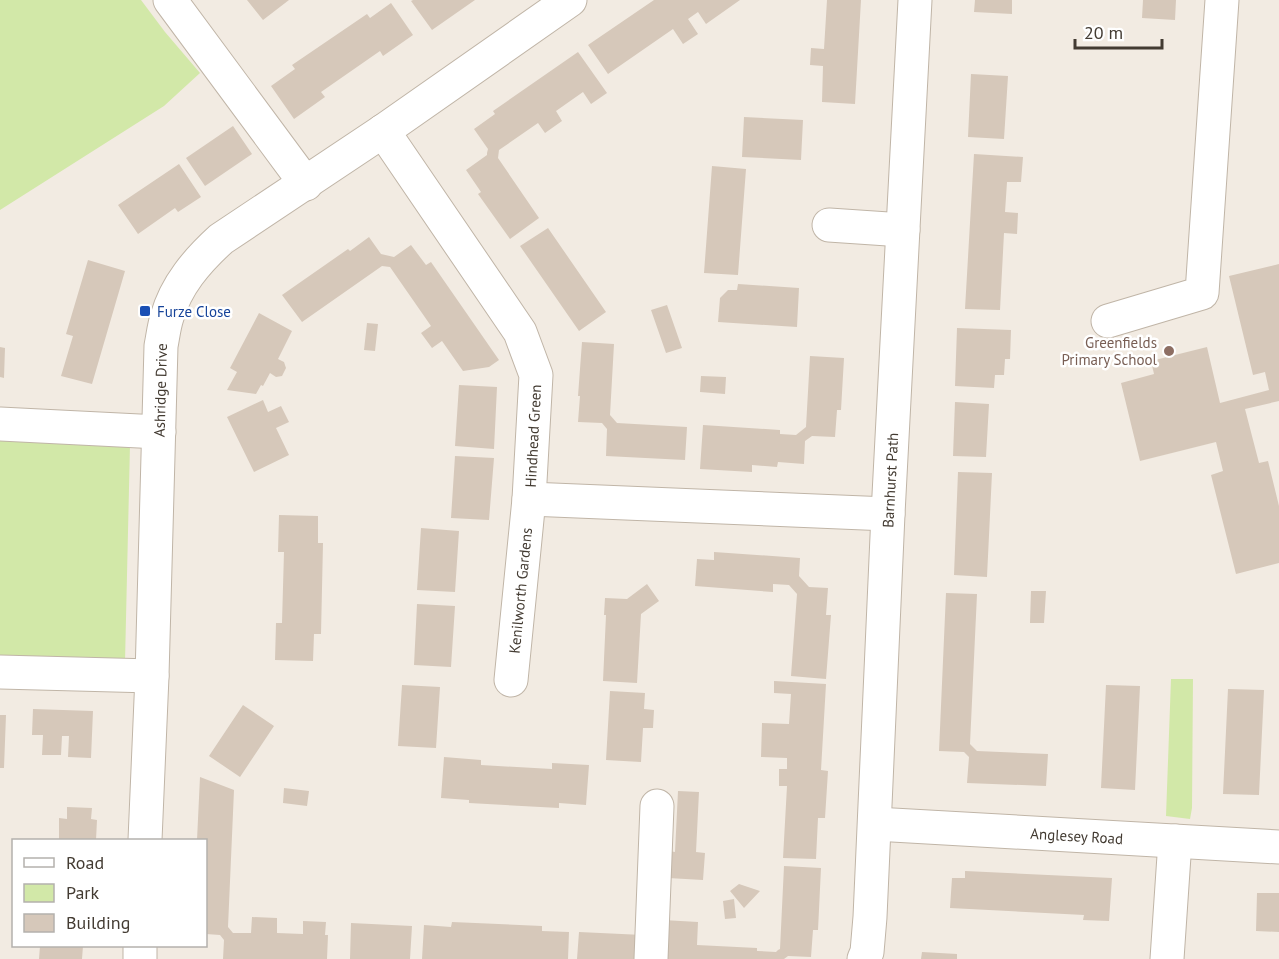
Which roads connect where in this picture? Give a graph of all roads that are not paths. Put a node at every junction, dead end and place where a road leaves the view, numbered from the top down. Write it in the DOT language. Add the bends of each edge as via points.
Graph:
graph roads {
  1 [pos="170,0"];
  2 [pos="570,0"];
  3 [pos="915,0"];
  4 [pos="1222,0"];
  5 [pos="383,131"];
  6 [pos="306,184"];
  7 [pos="829,225"];
  8 [pos="903,230"];
  9 [pos="1108,321"];
  10 [pos="0,424"];
  11 [pos="159,432"];
  12 [pos="529,499"];
  13 [pos="888,514"];
  14 [pos="0,672"];
  15 [pos="152,676"];
  16 [pos="511,680"];
  17 [pos="657,806"];
  18 [pos="875,824"];
  19 [pos="145,839"];
  20 [pos="1175,840"];
  21 [pos="1279,847"];
  22 [pos="651,959"];
  23 [pos="864,959"];
  24 [pos="1167,959"];
  1 -- 6 [label="street"];
  2 -- 5 [label="street, Ashridge Drive"];
  3 -- 8 [label="street, Barnhurst Path"];
  4 -- 9 [label="street" via="1202,293"];
  5 -- 6 [label="street, Ashridge Drive"];
  5 -- 12 [label="street, Hindhead Green" via="520,332 536,375"];
  6 -- 11 [label="street, Ashridge Drive" via="221,239 202,256 173,298 161,346"];
  7 -- 8 [label="street"];
  8 -- 13 [label="street, Barnhurst Path"];
  10 -- 11 [label="street"];
  11 -- 15 [label="street, Ashridge Drive"];
  12 -- 13 [label="street, Hindhead Green"];
  12 -- 16 [label="street, Kenilworth Gardens"];
  13 -- 18 [label="street, Barnhurst Path"];
  14 -- 15 [label="street"];
  15 -- 19 [label="street, Ashridge Drive"];
  17 -- 22 [label="street"];
  18 -- 20 [label="street, Anglesey Road"];
  18 -- 23 [label="street, Barnhurst Path"];
  20 -- 21 [label="street, Anglesey Road"];
  20 -- 24 [label="street"];
}
